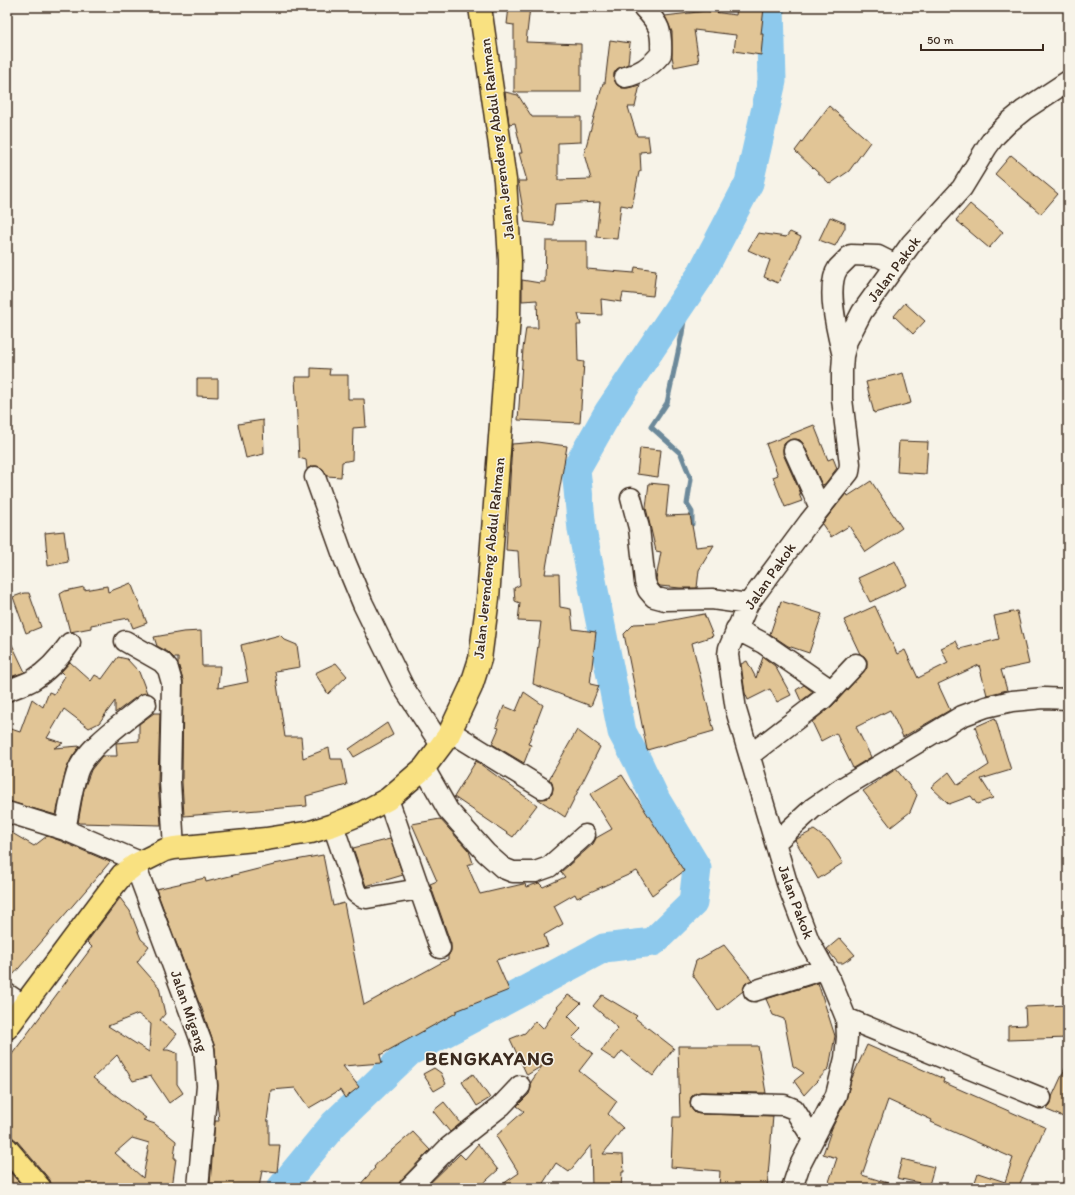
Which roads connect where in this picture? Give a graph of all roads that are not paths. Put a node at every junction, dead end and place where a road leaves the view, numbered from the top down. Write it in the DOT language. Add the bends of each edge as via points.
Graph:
graph roads {
  1 [pos="480,7"];
  2 [pos="643,7"];
  3 [pos="625,77"];
  4 [pos="1068,81"];
  5 [pos="896,265"];
  6 [pos="843,356"];
  7 [pos="794,450"];
  8 [pos="316,477"];
  9 [pos="631,498"];
  10 [pos="814,515"];
  11 [pos="752,598"];
  12 [pos="736,629"];
  13 [pos="125,641"];
  14 [pos="70,643"];
  15 [pos="856,664"];
  16 [pos="831,690"];
  17 [pos="7,691"];
  18 [pos="1068,699"];
  19 [pos="146,704"];
  20 [pos="446,739"];
  21 [pos="750,755"];
  22 [pos="424,768"];
  23 [pos="542,788"];
  24 [pos="388,799"];
  25 [pos="7,812"];
  26 [pos="333,825"];
  27 [pos="65,830"];
  28 [pos="585,835"];
  29 [pos="776,842"];
  30 [pos="174,848"];
  31 [pos="137,864"];
  32 [pos="420,889"];
  33 [pos="440,948"];
  34 [pos="824,969"];
  35 [pos="754,991"];
  36 [pos="15,1000"];
  37 [pos="846,1018"];
  38 [pos="7,1028"];
  39 [pos="520,1086"];
  40 [pos="1041,1098"];
  41 [pos="701,1103"];
  42 [pos="813,1139"];
  43 [pos="7,1149"];
  44 [pos="40,1188"];
  45 [pos="198,1188"];
  46 [pos="409,1188"];
  47 [pos="792,1188"];
  1 -- 20 [label="highway, Jalan Jerendeng Abdul Rahman" via="505,180 510,243 509,318 485,627 472,688"];
  2 -- 3 [label="street" via="660,30 661,54 653,64"];
  4 -- 5 [label="street, Jalan Pakok" via="1024,110 995,136 958,194 911,244"];
  5 -- 6 [label="street, Jalan Pakok" via="862,312"];
  5 -- 6 [label="street" via="878,256 851,255 837,269 833,303"];
  6 -- 10 [label="street, Jalan Pakok" via="842,399 850,468 847,476"];
  7 -- 10 [label="street"];
  8 -- 20 [label="street" via="345,561 404,688"];
  9 -- 11 [label="street" via="639,528 645,582 654,597 665,600"];
  10 -- 11 [label="street, Jalan Pakok"];
  11 -- 12 [label="street, Jalan Pakok"];
  12 -- 16 [label="street" via="763,643"];
  12 -- 21 [label="street, Jalan Pakok" via="728,655 736,710"];
  13 -- 30 [label="street" via="162,662 168,669 172,683 170,782"];
  14 -- 17 [label="street" via="55,662 33,680"];
  15 -- 16 [label="street"];
  16 -- 21 [label="street" via="810,710"];
  18 -- 29 [label="street" via="1012,701 962,716 842,788 813,808"];
  19 -- 27 [label="street" via="100,742 85,758 77,772"];
  20 -- 22 [label="highway, Jalan Jerendeng Abdul Rahman"];
  20 -- 23 [label="street"];
  21 -- 29 [label="street, Jalan Pakok"];
  22 -- 24 [label="highway, Jalan Jerendeng Abdul Rahman"];
  22 -- 28 [label="street" via="448,810 486,853 508,871 542,870"];
  24 -- 26 [label="highway, Jalan Jerendeng Abdul Rahman"];
  24 -- 32 [label="street"];
  25 -- 27 [label="street"];
  26 -- 30 [label="highway, Jalan Jerendeng Abdul Rahman" via="311,832 266,839"];
  26 -- 32 [label="street" via="356,893 367,898"];
  27 -- 31 [label="street"];
  29 -- 34 [label="street, Jalan Pakok" via="787,882"];
  30 -- 31 [label="highway, Jalan Jerendeng Abdul Rahman"];
  31 -- 36 [label="highway, Jalan Jerendeng Abdul Rahman" via="122,876"];
  31 -- 45 [label="street, Jalan Migang" via="204,1049 207,1086"];
  32 -- 33 [label="street"];
  34 -- 35 [label="street"];
  34 -- 37 [label="street, Jalan Pakok"];
  36 -- 38 [label="highway, Jalan Jerendeng Abdul Rahman"];
  37 -- 40 [label="street"];
  37 -- 42 [label="street, Jalan Pakok" via="845,1058 836,1095"];
  39 -- 46 [label="street" via="501,1106 449,1147"];
  41 -- 42 [label="street" via="784,1105 794,1109"];
  42 -- 47 [label="street, Jalan Pakok" via="799,1166"];
  43 -- 44 [label="highway"];
}
